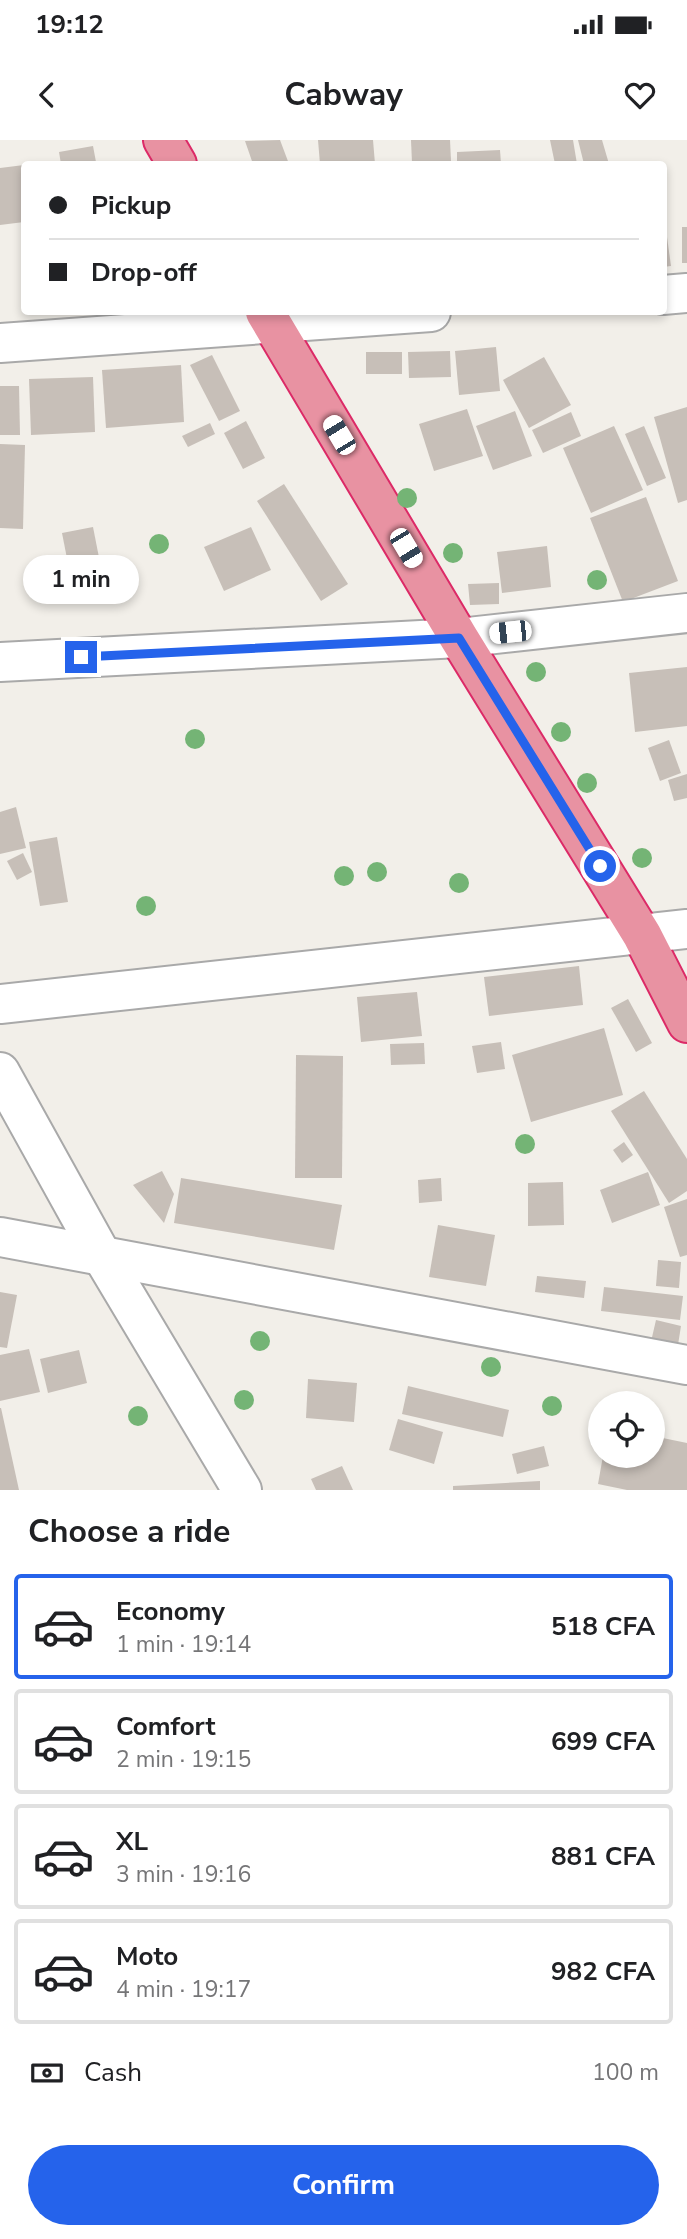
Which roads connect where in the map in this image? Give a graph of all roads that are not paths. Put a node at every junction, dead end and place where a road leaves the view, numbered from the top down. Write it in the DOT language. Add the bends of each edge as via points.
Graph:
graph roads {
  1 [pos="163,140"];
  2 [pos="175,161"];
  3 [pos="687,293"];
  4 [pos="667,295"];
  5 [pos="333,315"];
  6 [pos="268,317"];
  7 [pos="0,343"];
  8 [pos="687,613"];
  9 [pos="459,638"];
  10 [pos="0,662"];
  11 [pos="687,929"];
  12 [pos="642,935"];
  13 [pos="0,1004"];
  14 [pos="687,1023"];
  15 [pos="0,1072"];
  16 [pos="0,1237"];
  17 [pos="103,1255"];
  18 [pos="687,1365"];
  19 [pos="242,1490"];
  1 -- 2 [label="highway"];
  3 -- 4 [label="street"];
  5 -- 6 [label="street"];
  6 -- 7 [label="street"];
  6 -- 9 [label="highway"];
  8 -- 9 [label="street"];
  9 -- 10 [label="street"];
  9 -- 12 [label="highway"];
  11 -- 12 [label="street"];
  12 -- 13 [label="street"];
  12 -- 14 [label="highway"];
  15 -- 17 [label="street"];
  16 -- 17 [label="street"];
  17 -- 18 [label="street"];
  17 -- 19 [label="street"];
}
